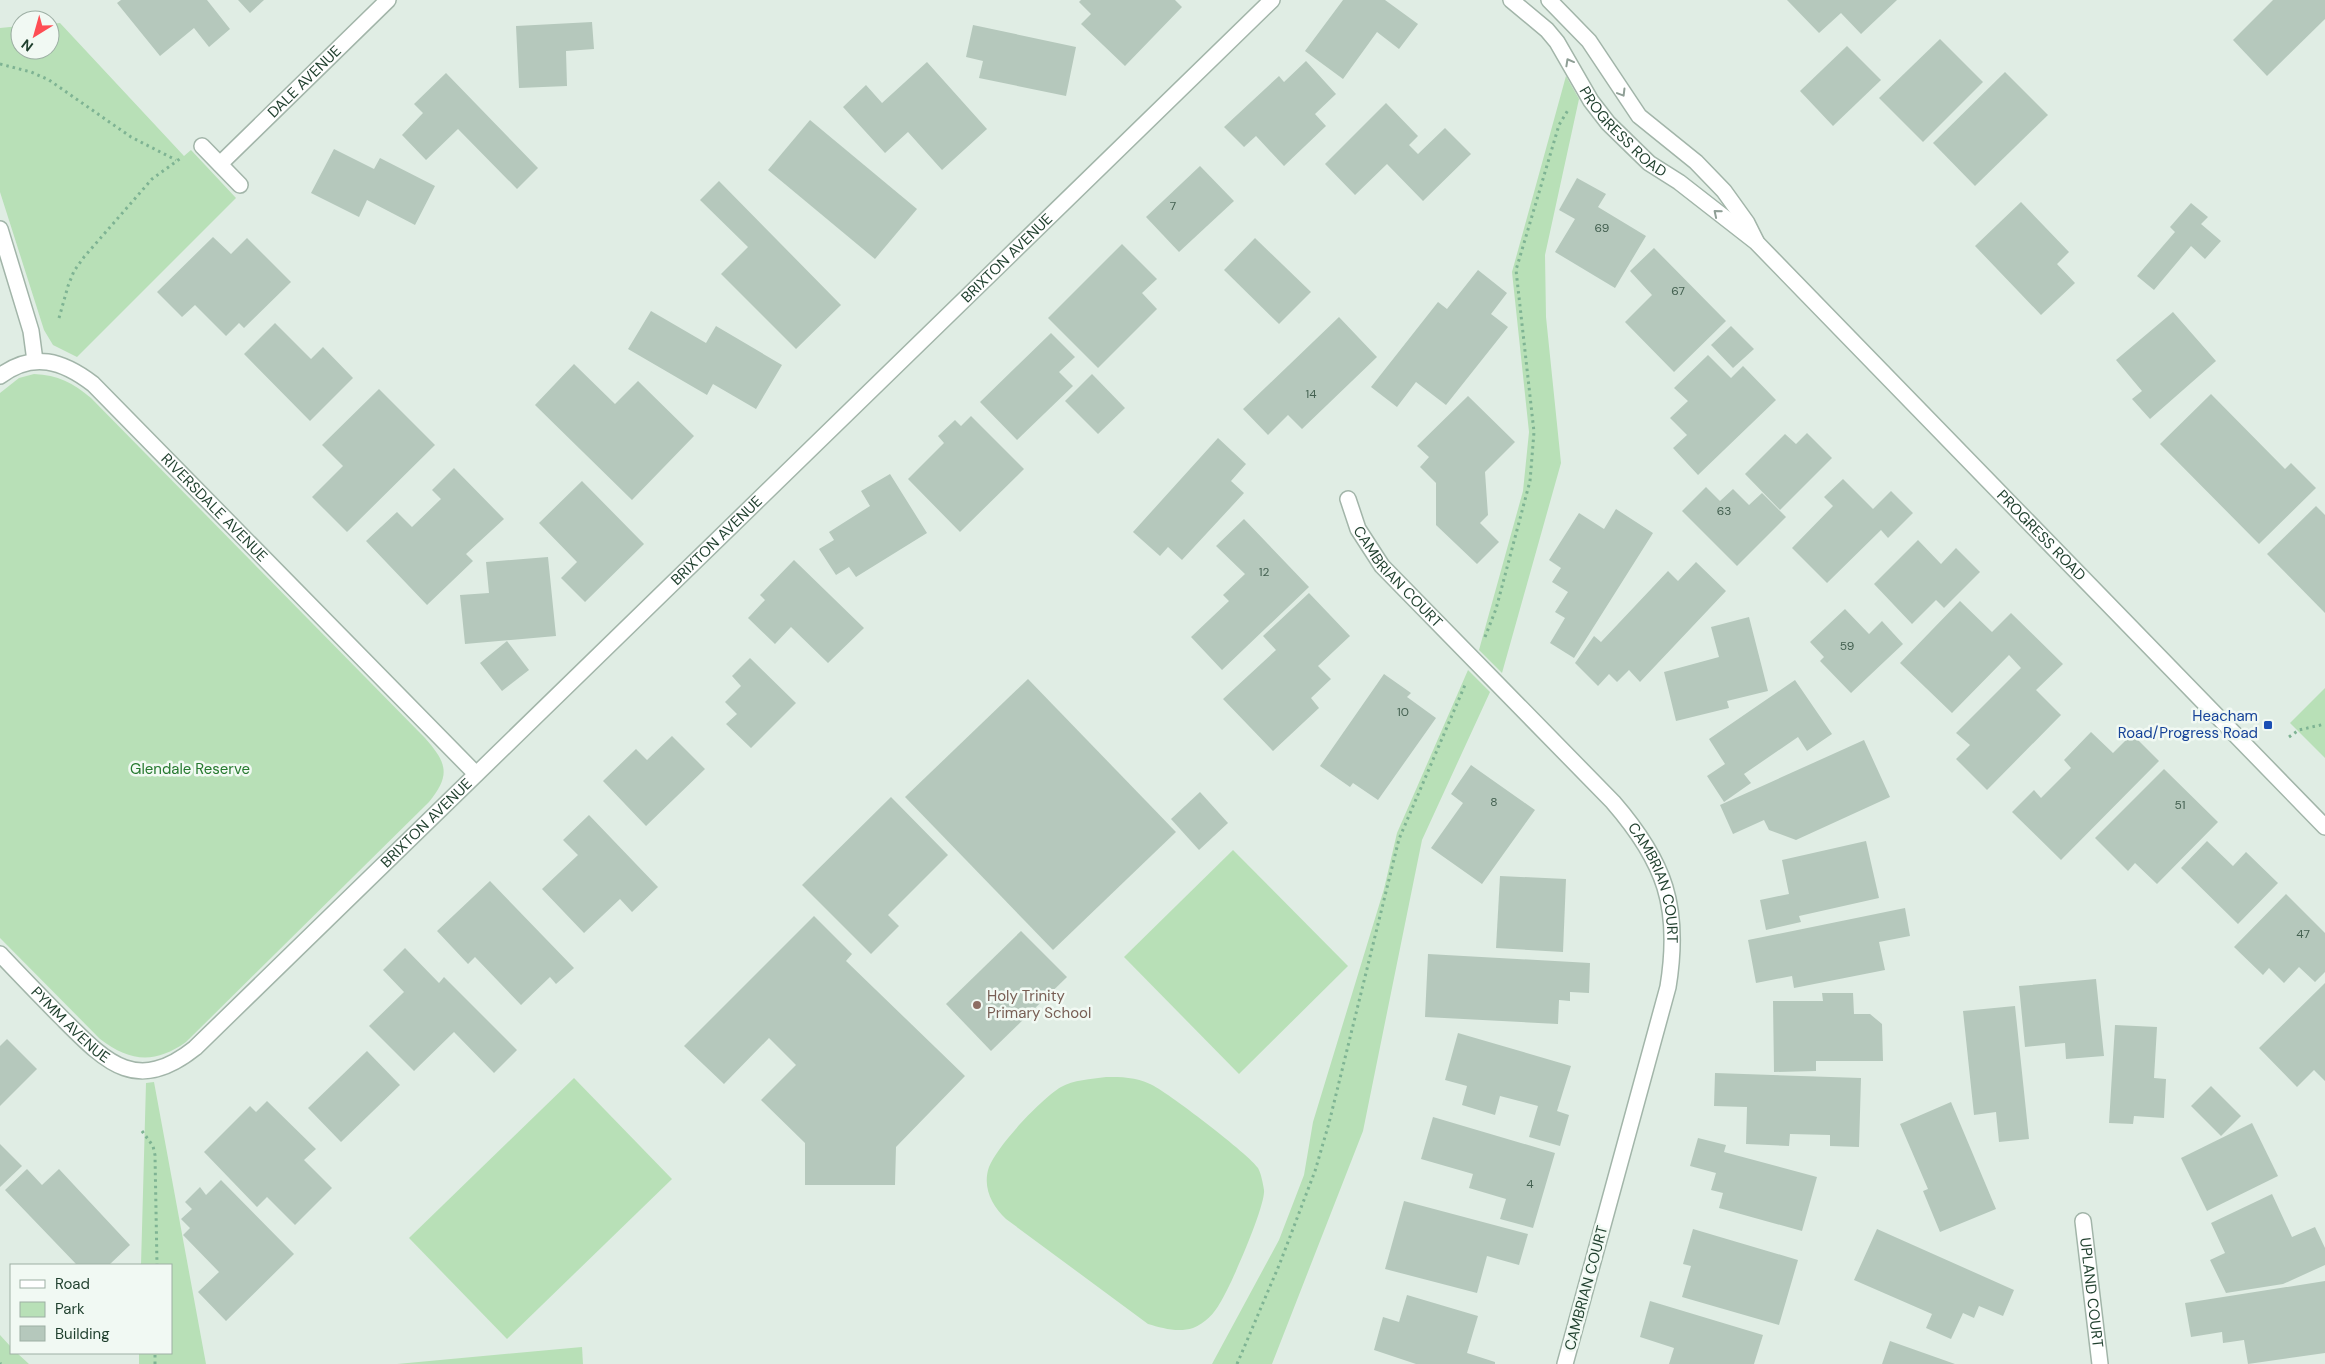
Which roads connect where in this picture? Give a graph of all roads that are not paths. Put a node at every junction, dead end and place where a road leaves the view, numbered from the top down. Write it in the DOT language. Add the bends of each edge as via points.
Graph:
graph roads {
  1 [pos="388,0"];
  2 [pos="1272,0"];
  3 [pos="1511,0"];
  4 [pos="1550,0"];
  5 [pos="202,146"];
  6 [pos="220,164"];
  7 [pos="240,185"];
  8 [pos="0,229"];
  9 [pos="1756,242"];
  10 [pos="35,361"];
  11 [pos="0,376"];
  12 [pos="1348,499"];
  13 [pos="476,774"];
  14 [pos="2325,827"];
  15 [pos="0,954"];
  16 [pos="155,1071"];
  17 [pos="2083,1221"];
  18 [pos="1565,1364"];
  19 [pos="2100,1364"];
  1 -- 6 [label="street, DALE AVENUE"];
  2 -- 13 [label="street, BRIXTON AVENUE"];
  9 -- 3 [label="street, PROGRESS ROAD, one-way" via="1649,163 1608,123 1589,97 1558,42"];
  4 -- 9 [label="street, PROGRESS ROAD, one-way" via="1589,40 1639,116 1696,162 1724,191"];
  5 -- 6 [label="street"];
  6 -- 7 [label="street"];
  8 -- 10 [label="street" via="31,331"];
  9 -- 14 [label="street, PROGRESS ROAD"];
  10 -- 11 [label="street" via="22,362"];
  10 -- 13 [label="street, RIVERSDALE AVENUE" via="71,369 93,384"];
  12 -- 18 [label="street, CAMBRIAN COURT" via="1358,529 1374,556 1636,829 1652,854 1670,905 1673,953 1668,987"];
  13 -- 16 [label="street, BRIXTON AVENUE" via="195,1048 180,1060"];
  15 -- 16 [label="street, PYMM AVENUE" via="100,1056 126,1068"];
  17 -- 19 [label="street, UPLAND COURT"];
}
